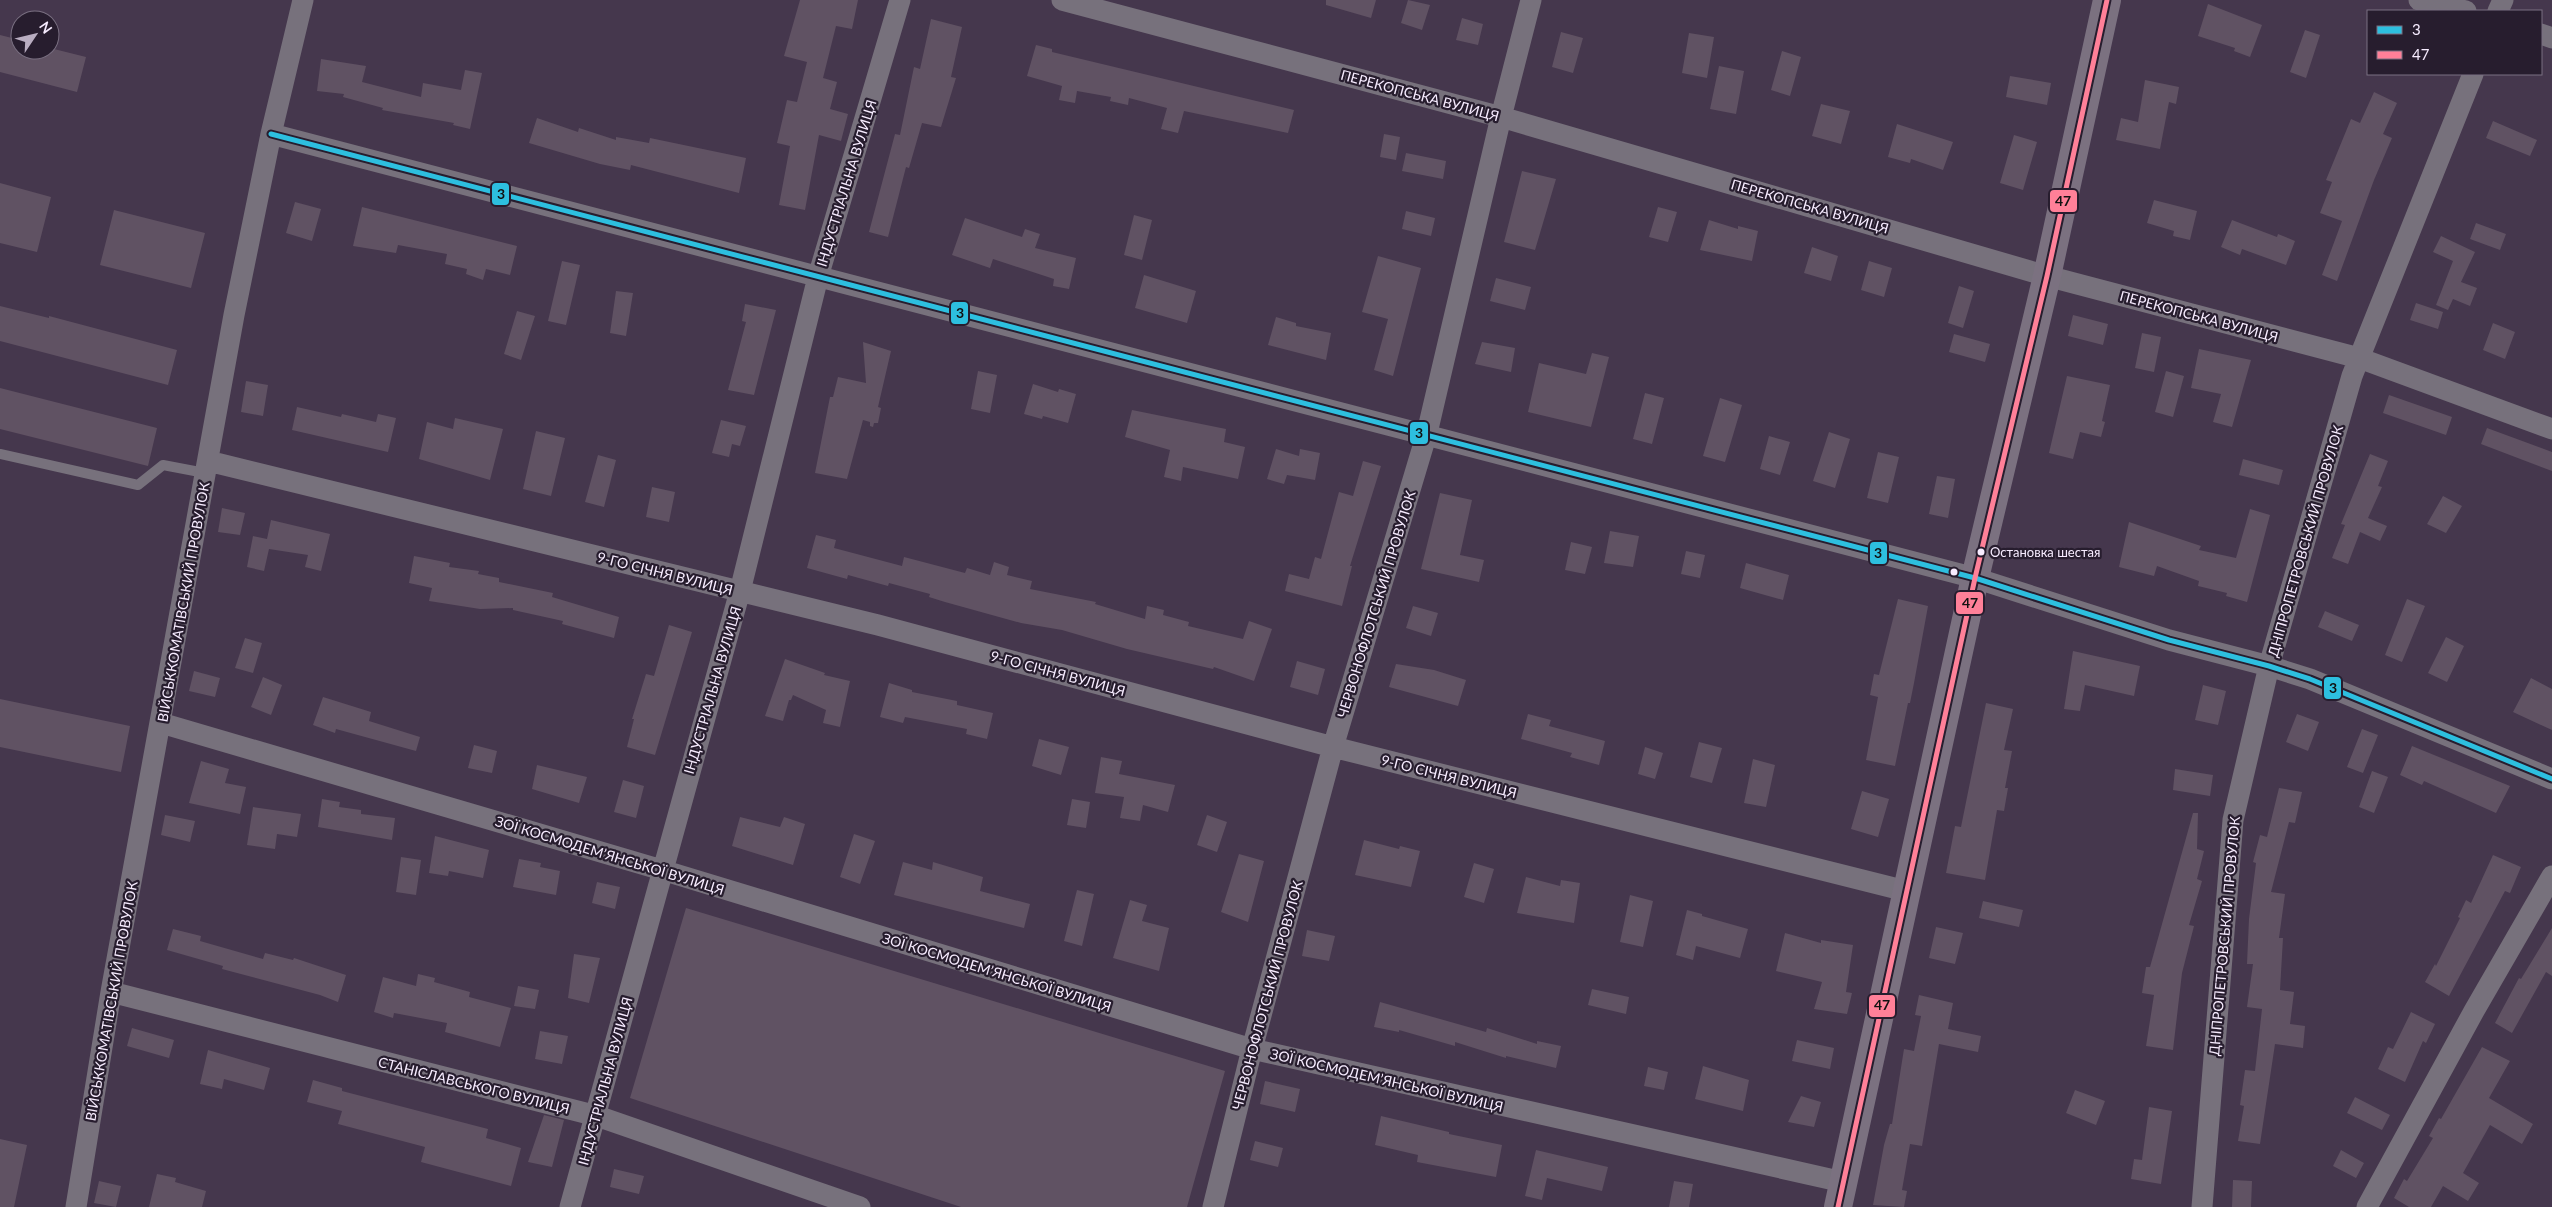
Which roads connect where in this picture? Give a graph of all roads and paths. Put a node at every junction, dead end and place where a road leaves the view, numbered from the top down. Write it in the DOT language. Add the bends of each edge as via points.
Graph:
graph roads {
  1 [pos="303,0"];
  2 [pos="900,0"];
  3 [pos="1062,0"];
  4 [pos="1531,0"];
  5 [pos="2106,0"];
  6 [pos="2419,0"];
  7 [pos="2462,10"];
  8 [pos="2473,75"];
  9 [pos="1501,117"];
  10 [pos="271,134"];
  11 [pos="818,276"];
  12 [pos="2047,276"];
  13 [pos="2359,358"];
  14 [pos="2552,429"];
  15 [pos="1427,433"];
  16 [pos="0,454"];
  17 [pos="206,467"];
  18 [pos="1975,578"];
  19 [pos="740,591"];
  20 [pos="2269,666"];
  21 [pos="162,723"];
  22 [pos="1333,747"];
  23 [pos="2552,779"];
  24 [pos="662,870"];
  25 [pos="2552,876"];
  26 [pos="1906,890"];
  27 [pos="111,992"];
  28 [pos="1252,1049"];
  29 [pos="597,1116"];
  30 [pos="1840,1195"];
  31 [pos="76,1207"];
  32 [pos="570,1207"];
  33 [pos="860,1207"];
  34 [pos="1213,1207"];
  35 [pos="2202,1207"];
  36 [pos="2367,1207"];
  1 -- 10 [label="street, ВІЙСЬККОМАТІВСЬКИЙ ПРОВУЛОК"];
  2 -- 11 [label="street, ІНДУСТРІАЛЬНА ВУЛИЦЯ"];
  3 -- 9 [label="street, ПЕРЕКОПСЬКА ВУЛИЦЯ"];
  4 -- 9 [label="street, ЧЕРВОНОФЛОТСЬКИЙ ПРОВУЛОК"];
  5 -- 12 [label="main road"];
  6 -- 7 [label="street"];
  8 -- 13 [label="street, ДНІПРОПЕТРОВСЬКИЙ ПРОВУЛОК"];
  9 -- 12 [label="street, ПЕРЕКОПСЬКА ВУЛИЦЯ"];
  9 -- 15 [label="street, ЧЕРВОНОФЛОТСЬКИЙ ПРОВУЛОК"];
  10 -- 11 [label="street"];
  10 -- 17 [label="street, ВІЙСЬККОМАТІВСЬКИЙ ПРОВУЛОК"];
  11 -- 15 [label="street"];
  11 -- 19 [label="street, ІНДУСТРІАЛЬНА ВУЛИЦЯ"];
  12 -- 13 [label="street, ПЕРЕКОПСЬКА ВУЛИЦЯ"];
  12 -- 18 [label="main road"];
  13 -- 14 [label="street, ПЕРЕКОПСЬКА ВУЛИЦЯ"];
  13 -- 20 [label="street, ДНІПРОПЕТРОВСЬКИЙ ПРОВУЛОК"];
  15 -- 18 [label="street"];
  15 -- 22 [label="street, ЧЕРВОНОФЛОТСЬКИЙ ПРОВУЛОК"];
  16 -- 17 [label="lane" via="138,485 163,466"];
  17 -- 19 [label="street, 9-ГО СІЧНЯ ВУЛИЦЯ"];
  17 -- 21 [label="street, ВІЙСЬККОМАТІВСЬКИЙ ПРОВУЛОК"];
  18 -- 20 [label="street" via="2169,640"];
  18 -- 26 [label="main road"];
  19 -- 22 [label="street, 9-ГО СІЧНЯ ВУЛИЦЯ"];
  19 -- 24 [label="street, ІНДУСТРІАЛЬНА ВУЛИЦЯ"];
  20 -- 23 [label="street" via="2310,679"];
  20 -- 35 [label="street, ДНІПРОПЕТРОВСЬКИЙ ПРОВУЛОК" via="2233,820"];
  21 -- 24 [label="street, ЗОЇ КОСМОДЕМ’ЯНСЬКОЇ ВУЛИЦЯ"];
  21 -- 27 [label="street, ВІЙСЬККОМАТІВСЬКИЙ ПРОВУЛОК"];
  22 -- 26 [label="street, 9-ГО СІЧНЯ ВУЛИЦЯ"];
  22 -- 28 [label="street, ЧЕРВОНОФЛОТСЬКИЙ ПРОВУЛОК"];
  24 -- 28 [label="street, ЗОЇ КОСМОДЕМ’ЯНСЬКОЇ ВУЛИЦЯ"];
  24 -- 29 [label="street, ІНДУСТРІАЛЬНА ВУЛИЦЯ"];
  25 -- 36 [label="street"];
  26 -- 30 [label="main road"];
  27 -- 29 [label="street, СТАНІСЛАВСЬКОГО ВУЛИЦЯ"];
  27 -- 31 [label="street, ВІЙСЬККОМАТІВСЬКИЙ ПРОВУЛОК"];
  28 -- 30 [label="street, ЗОЇ КОСМОДЕМ’ЯНСЬКОЇ ВУЛИЦЯ"];
  28 -- 34 [label="street, ЧЕРВОНОФЛОТСЬКИЙ ПРОВУЛОК"];
  29 -- 32 [label="street, ІНДУСТРІАЛЬНА ВУЛИЦЯ"];
  29 -- 33 [label="street, СТАНІСЛАВСЬКОГО ВУЛИЦЯ"];
}
